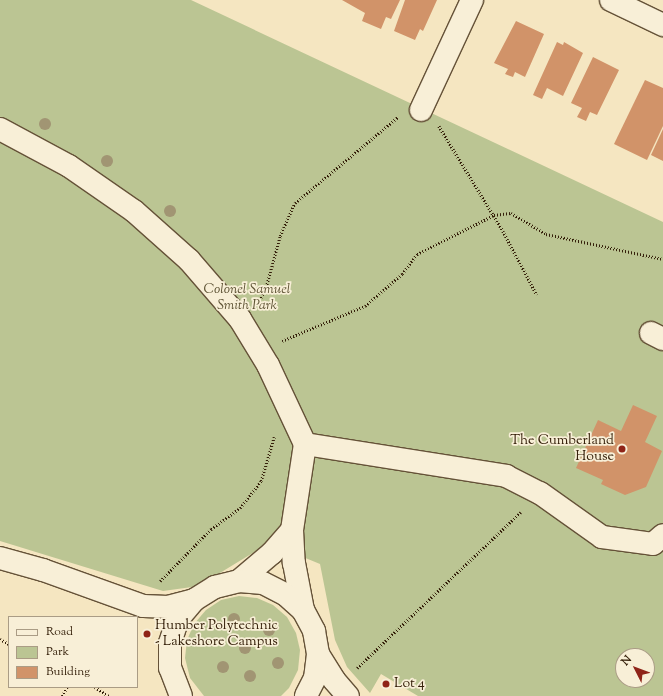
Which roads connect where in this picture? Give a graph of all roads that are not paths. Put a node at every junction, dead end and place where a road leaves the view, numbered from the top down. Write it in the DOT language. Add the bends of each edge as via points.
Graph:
graph roads {
  1 [pos="472,0"];
  2 [pos="611,0"];
  3 [pos="663,24"];
  4 [pos="421,110"];
  5 [pos="0,129"];
  6 [pos="305,444"];
  7 [pos="292,530"];
  8 [pos="663,535"];
  9 [pos="0,558"];
  10 [pos="239,581"];
  11 [pos="194,600"];
  12 [pos="140,605"];
  13 [pos="303,610"];
  14 [pos="170,643"];
  15 [pos="318,654"];
  16 [pos="344,691"];
  17 [pos="181,696"];
  18 [pos="306,696"];
  1 -- 4 [label="street"];
  2 -- 3 [label="street"];
  5 -- 6 [label="street" via="69,166 134,211 189,260 240,318 260,351"];
  6 -- 7 [label="street"];
  6 -- 8 [label="street" via="506,476 540,492 602,537 653,544"];
  7 -- 10 [label="street" via="272,553"];
  7 -- 13 [label="street" via="294,563"];
  9 -- 12 [label="street"];
  10 -- 11 [label="street" via="215,587"];
  10 -- 13 [label="street" via="263,583 285,594"];
  11 -- 12 [label="street" via="168,607"];
  11 -- 14 [label="street" via="178,619"];
  12 -- 14 [label="street" via="159,624"];
  13 -- 15 [label="street" via="314,631"];
  14 -- 17 [label="street" via="170,668"];
  15 -- 16 [label="street"];
  15 -- 18 [label="street" via="315,678"];
}
